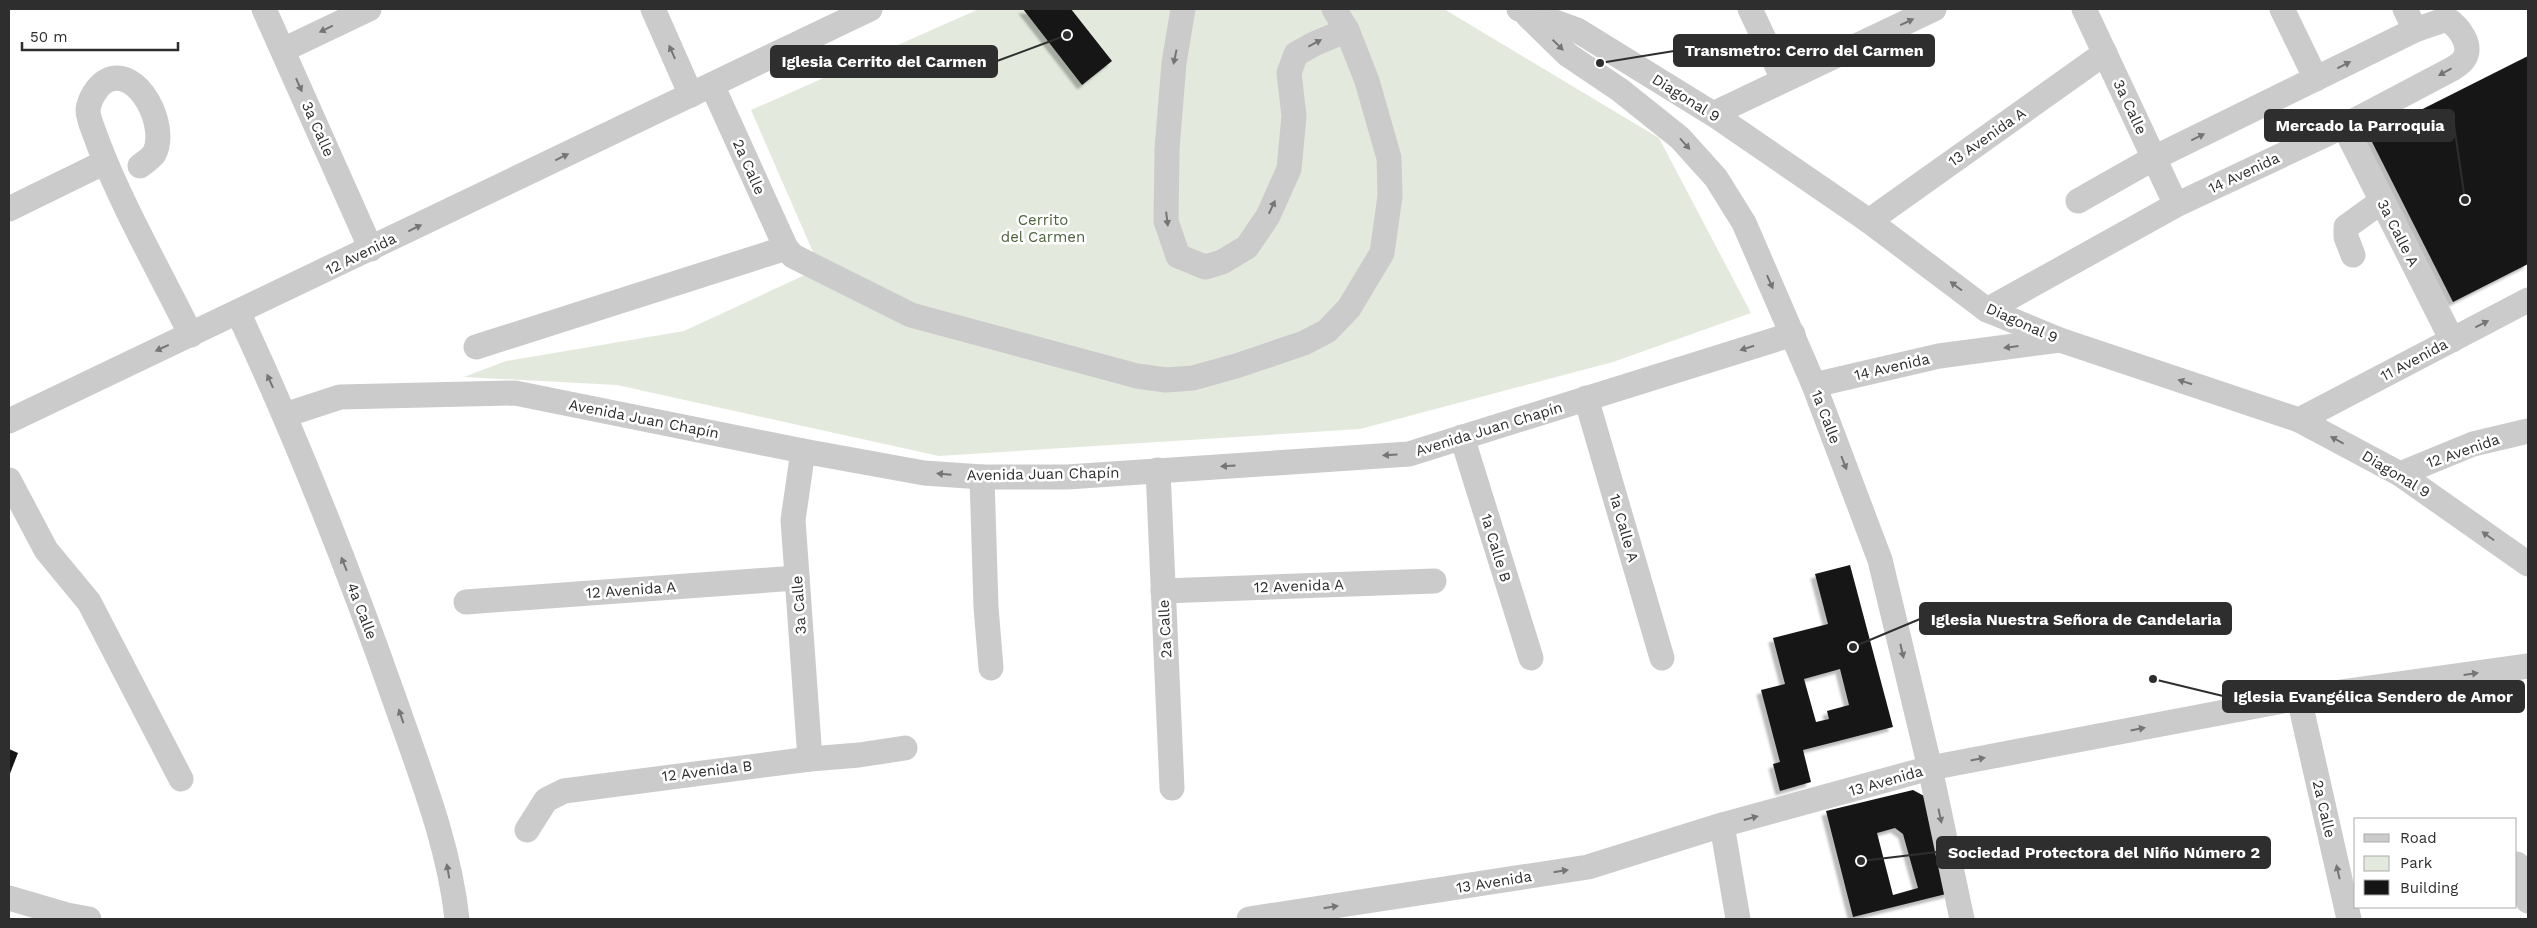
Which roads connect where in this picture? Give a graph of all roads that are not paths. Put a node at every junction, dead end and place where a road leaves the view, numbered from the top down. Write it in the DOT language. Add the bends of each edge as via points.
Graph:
graph roads {
  1 [pos="264,9"];
  2 [pos="369,9"];
  3 [pos="653,9"];
  4 [pos="870,9"];
  5 [pos="1183,9"];
  6 [pos="1334,9"];
  7 [pos="1750,9"];
  8 [pos="1934,9"];
  9 [pos="2084,9"];
  10 [pos="2282,9"];
  11 [pos="1521,10"];
  12 [pos="2410,19"];
  13 [pos="1347,30"];
  14 [pos="283,50"];
  15 [pos="2105,53"];
  16 [pos="1783,79"];
  17 [pos="2316,79"];
  18 [pos="701,90"];
  19 [pos="1713,114"];
  20 [pos="2344,126"];
  21 [pos="2154,158"];
  22 [pos="105,162"];
  23 [pos="140,166"];
  24 [pos="2078,201"];
  25 [pos="2382,201"];
  26 [pos="2176,205"];
  27 [pos="9,209"];
  28 [pos="1869,221"];
  29 [pos="786,248"];
  30 [pos="371,249"];
  31 [pos="2353,255"];
  32 [pos="2528,300"];
  33 [pos="1987,310"];
  34 [pos="238,312"];
  35 [pos="1793,334"];
  36 [pos="191,335"];
  37 [pos="2060,340"];
  38 [pos="2452,340"];
  39 [pos="476,347"];
  40 [pos="1814,385"];
  41 [pos="1586,398"];
  42 [pos="285,415"];
  43 [pos="2299,420"];
  44 [pos="9,421"];
  45 [pos="2528,431"];
  46 [pos="1462,438"];
  47 [pos="803,451"];
  48 [pos="1158,470"];
  49 [pos="2400,474"];
  50 [pos="982,477"];
  51 [pos="9,480"];
  52 [pos="2528,564"];
  53 [pos="797,578"];
  54 [pos="1434,581"];
  55 [pos="1163,591"];
  56 [pos="466,602"];
  57 [pos="1531,658"];
  58 [pos="1662,658"];
  59 [pos="2528,666"];
  60 [pos="991,668"];
  61 [pos="2299,698"];
  62 [pos="905,748"];
  63 [pos="810,759"];
  64 [pos="1930,768"];
  65 [pos="181,779"];
  66 [pos="1172,788"];
  67 [pos="1722,825"];
  68 [pos="527,830"];
  69 [pos="2517,864"];
  70 [pos="9,898"];
  71 [pos="2528,901"];
  72 [pos="78,917"];
  73 [pos="37,919"];
  74 [pos="457,919"];
  75 [pos="1249,919"];
  76 [pos="1738,919"];
  77 [pos="1962,919"];
  78 [pos="2349,919"];
  1 -- 14 [label="street, 3a Calle"];
  2 -- 14 [label="street, one-way"];
  18 -- 3 [label="street, 2a Calle, one-way"];
  4 -- 18 [label="street, 12 Avenida"];
  5 -- 13 [label="street, one-way" via="1166,149 1166,221 1178,256 1204,267 1222,262 1247,247 1268,216 1289,169 1294,116 1289,73 1296,54"];
  6 -- 13 [label="street"];
  7 -- 16 [label="street"];
  16 -- 8 [label="street, one-way"];
  9 -- 15 [label="street, 3a Calle"];
  10 -- 17 [label="street"];
  11 -- 19 [label="street, Diagonal 9" via="1577,30"];
  11 -- 35 [label="street, 1a Calle, one-way" via="1568,55 1620,90 1680,138 1716,178 1744,223"];
  17 -- 12 [label="street, 14 Avenida, one-way"];
  12 -- 20 [label="street, 14 Avenida, one-way" via="2447,19 2468,47 2464,60"];
  13 -- 29 [label="street" via="1367,81 1389,158 1389,205 1382,253 1369,278 1350,308 1327,331 1304,343 1193,378 1166,380 1138,376 911,315 792,256"];
  14 -- 30 [label="street, 3a Calle, one-way"];
  15 -- 21 [label="street, 3a Calle"];
  15 -- 28 [label="street, 13 Avenida A"];
  16 -- 19 [label="street"];
  21 -- 17 [label="street, 14 Avenida, one-way"];
  18 -- 29 [label="street, 2a Calle"];
  30 -- 18 [label="street, 12 Avenida, one-way"];
  19 -- 28 [label="street, Diagonal 9"];
  20 -- 25 [label="street, 3a Calle A"];
  20 -- 26 [label="street, 14 Avenida"];
  21 -- 24 [label="street, 14 Avenida"];
  21 -- 26 [label="street, 3a Calle"];
  22 -- 23 [label="street" via="88,110 96,91 106,81 122,80 133,84 150,103 157,121 159,140 154,155"];
  22 -- 27 [label="street"];
  22 -- 36 [label="street"];
  25 -- 31 [label="street" via="2346,227"];
  25 -- 38 [label="street, 3a Calle A"];
  26 -- 33 [label="street, 14 Avenida"];
  33 -- 28 [label="street, Diagonal 9, one-way"];
  29 -- 39 [label="street"];
  30 -- 34 [label="street, 12 Avenida"];
  38 -- 32 [label="street, 11 Avenida, one-way"];
  33 -- 37 [label="street, Diagonal 9"];
  34 -- 36 [label="street, 12 Avenida"];
  42 -- 34 [label="street, 4a Calle, one-way"];
  35 -- 40 [label="street, 1a Calle"];
  35 -- 41 [label="street, Avenida Juan Chapín, one-way"];
  36 -- 44 [label="street, 12 Avenida, one-way"];
  37 -- 40 [label="street, 14 Avenida, one-way" via="1939,356"];
  43 -- 37 [label="street, Diagonal 9, one-way"];
  38 -- 43 [label="street, 11 Avenida"];
  40 -- 64 [label="street, 1a Calle, one-way" via="1880,560"];
  41 -- 46 [label="street, Avenida Juan Chapín"];
  41 -- 58 [label="street, 1a Calle A"];
  42 -- 47 [label="street, Avenida Juan Chapín" via="340,397 514,393"];
  74 -- 42 [label="street, 4a Calle, one-way" via="443,843 423,779 366,618"];
  49 -- 43 [label="street, Diagonal 9, one-way"];
  45 -- 49 [label="street, 12 Avenida" via="2473,444"];
  46 -- 48 [label="street, Avenida Juan Chapín, one-way" via="1409,454"];
  46 -- 57 [label="street, 1a Calle B"];
  50 -- 47 [label="street, Avenida Juan Chapín, one-way" via="924,473"];
  47 -- 53 [label="street, 3a Calle" via="793,520"];
  48 -- 50 [label="street, Avenida Juan Chapín" via="1067,477"];
  48 -- 55 [label="street, 2a Calle"];
  52 -- 49 [label="street, Diagonal 9, one-way"];
  50 -- 60 [label="street"];
  51 -- 65 [label="street" via="46,550 89,602"];
  53 -- 56 [label="street, 12 Avenida A"];
  53 -- 63 [label="street, 3a Calle"];
  54 -- 55 [label="street, 12 Avenida A"];
  55 -- 66 [label="street, 2a Calle"];
  61 -- 59 [label="street, 13 Avenida, one-way"];
  64 -- 61 [label="street, 13 Avenida, one-way"];
  78 -- 61 [label="street, 2a Calle, one-way"];
  62 -- 63 [label="street, 12 Avenida B"];
  63 -- 68 [label="street, 12 Avenida B" via="564,790 546,800"];
  67 -- 64 [label="street, 13 Avenida, one-way"];
  64 -- 77 [label="street, 1a Calle, one-way"];
  75 -- 67 [label="street, 13 Avenida, one-way" via="1588,867"];
  67 -- 76 [label="street"];
  69 -- 71 [label="street"];
  70 -- 72 [label="street"];
  72 -- 73 [label="street"];
}
